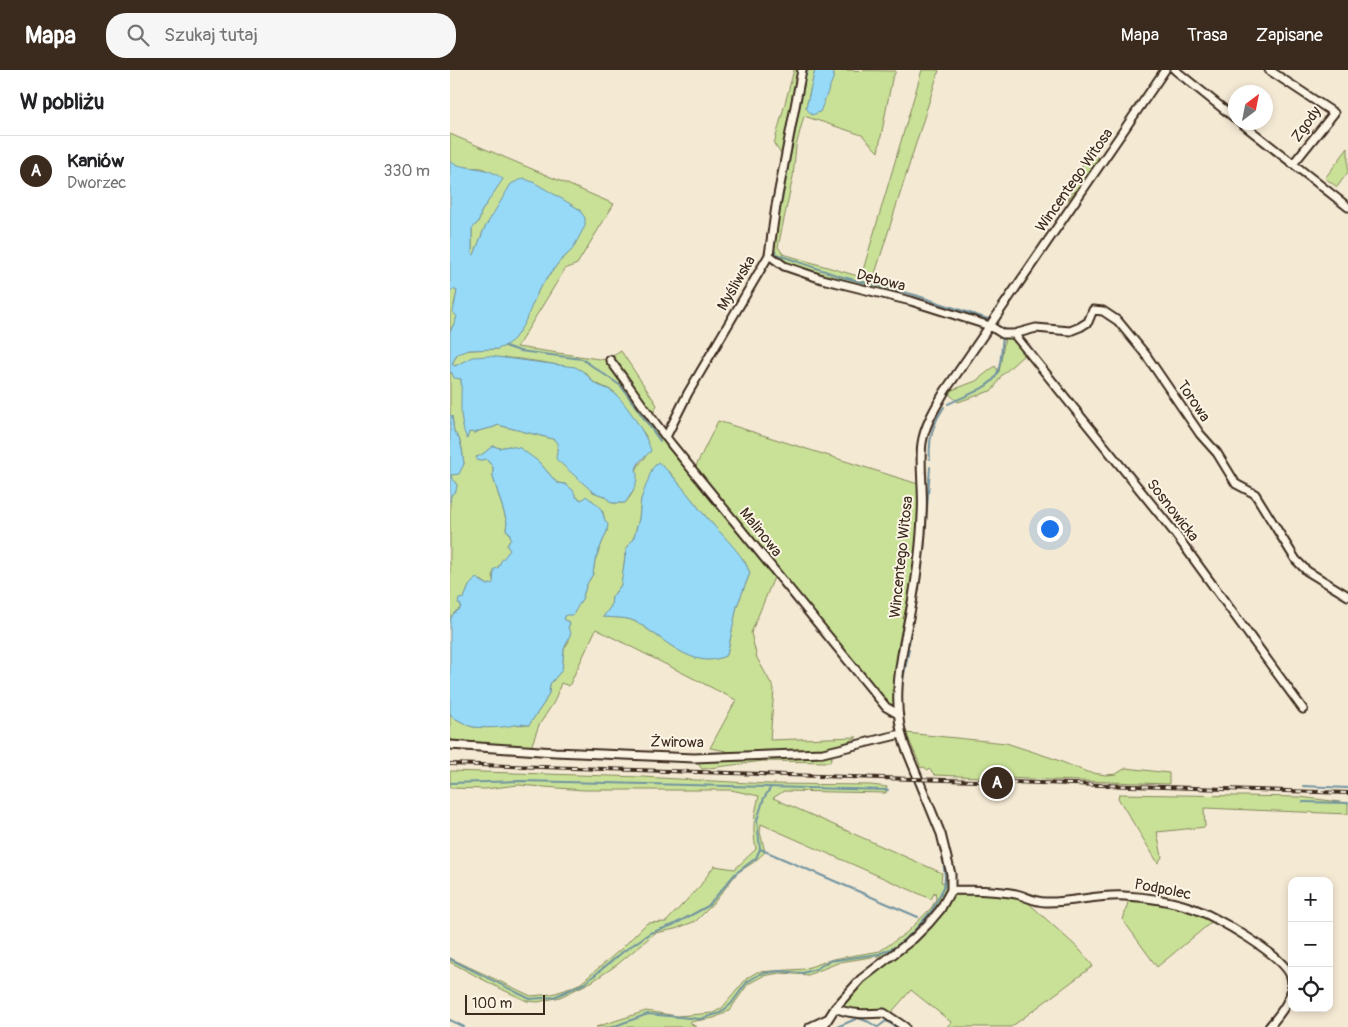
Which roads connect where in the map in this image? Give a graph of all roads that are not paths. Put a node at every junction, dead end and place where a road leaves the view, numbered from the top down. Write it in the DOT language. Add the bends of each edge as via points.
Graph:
graph roads {
  1 [pos="802,70"];
  2 [pos="1165,70"];
  3 [pos="1175,70"];
  4 [pos="1269,70"];
  5 [pos="1228,113"];
  6 [pos="1250,130"];
  7 [pos="1294,164"];
  8 [pos="1348,206"];
  9 [pos="769,255"];
  10 [pos="990,326"];
  11 [pos="1014,334"];
  12 [pos="610,360"];
  13 [pos="666,437"];
  14 [pos="1348,596"];
  15 [pos="1303,708"];
  16 [pos="898,714"];
  17 [pos="901,734"];
  18 [pos="450,745"];
  19 [pos="951,890"];
  20 [pos="835,1008"];
  21 [pos="828,1019"];
  22 [pos="810,1027"];
  23 [pos="822,1027"];
  24 [pos="905,1027"];
  25 [pos="1269,1027"];
  1 -- 9 [label="street, Myśliwska"];
  2 -- 10 [label="street, Wincentego Witosa"];
  3 -- 5 [label="street"];
  4 -- 7 [label="street, Zgody" via="1334,113"];
  6 -- 7 [label="street"];
  7 -- 8 [label="street"];
  9 -- 10 [label="street, Dębowa" via="784,266 822,279 911,301"];
  9 -- 13 [label="street, Myśliwska" via="688,393"];
  10 -- 11 [label="street" via="1003,334"];
  10 -- 16 [label="street, Wincentego Witosa" via="931,415 922,443 922,515 913,597 897,684"];
  11 -- 14 [label="street, Torowa" via="1036,328 1070,330 1080,327 1088,322 1093,310 1103,311 1118,321 1217,453 1236,484 1255,494 1296,560"];
  11 -- 15 [label="street, Sosnowicka" via="1174,532"];
  12 -- 13 [label="street, Malinowa"];
  13 -- 16 [label="street, Malinowa" via="886,707"];
  16 -- 17 [label="street, Wincentego Witosa"];
  17 -- 18 [label="street, Żwirowa" via="823,753 694,758"];
  17 -- 19 [label="street, Wincentego Witosa" via="942,834 951,874"];
  19 -- 20 [label="street" via="929,923 861,979"];
  19 -- 25 [label="street, Podpolec" via="1018,894 1043,902 1126,896 1191,907 1206,913 1255,943 1286,967 1291,977 1291,992 1287,1004"];
  20 -- 21 [label="street"];
  20 -- 24 [label="street" via="844,1012 884,1013"];
  21 -- 22 [label="street"];
  21 -- 23 [label="street"];
}
